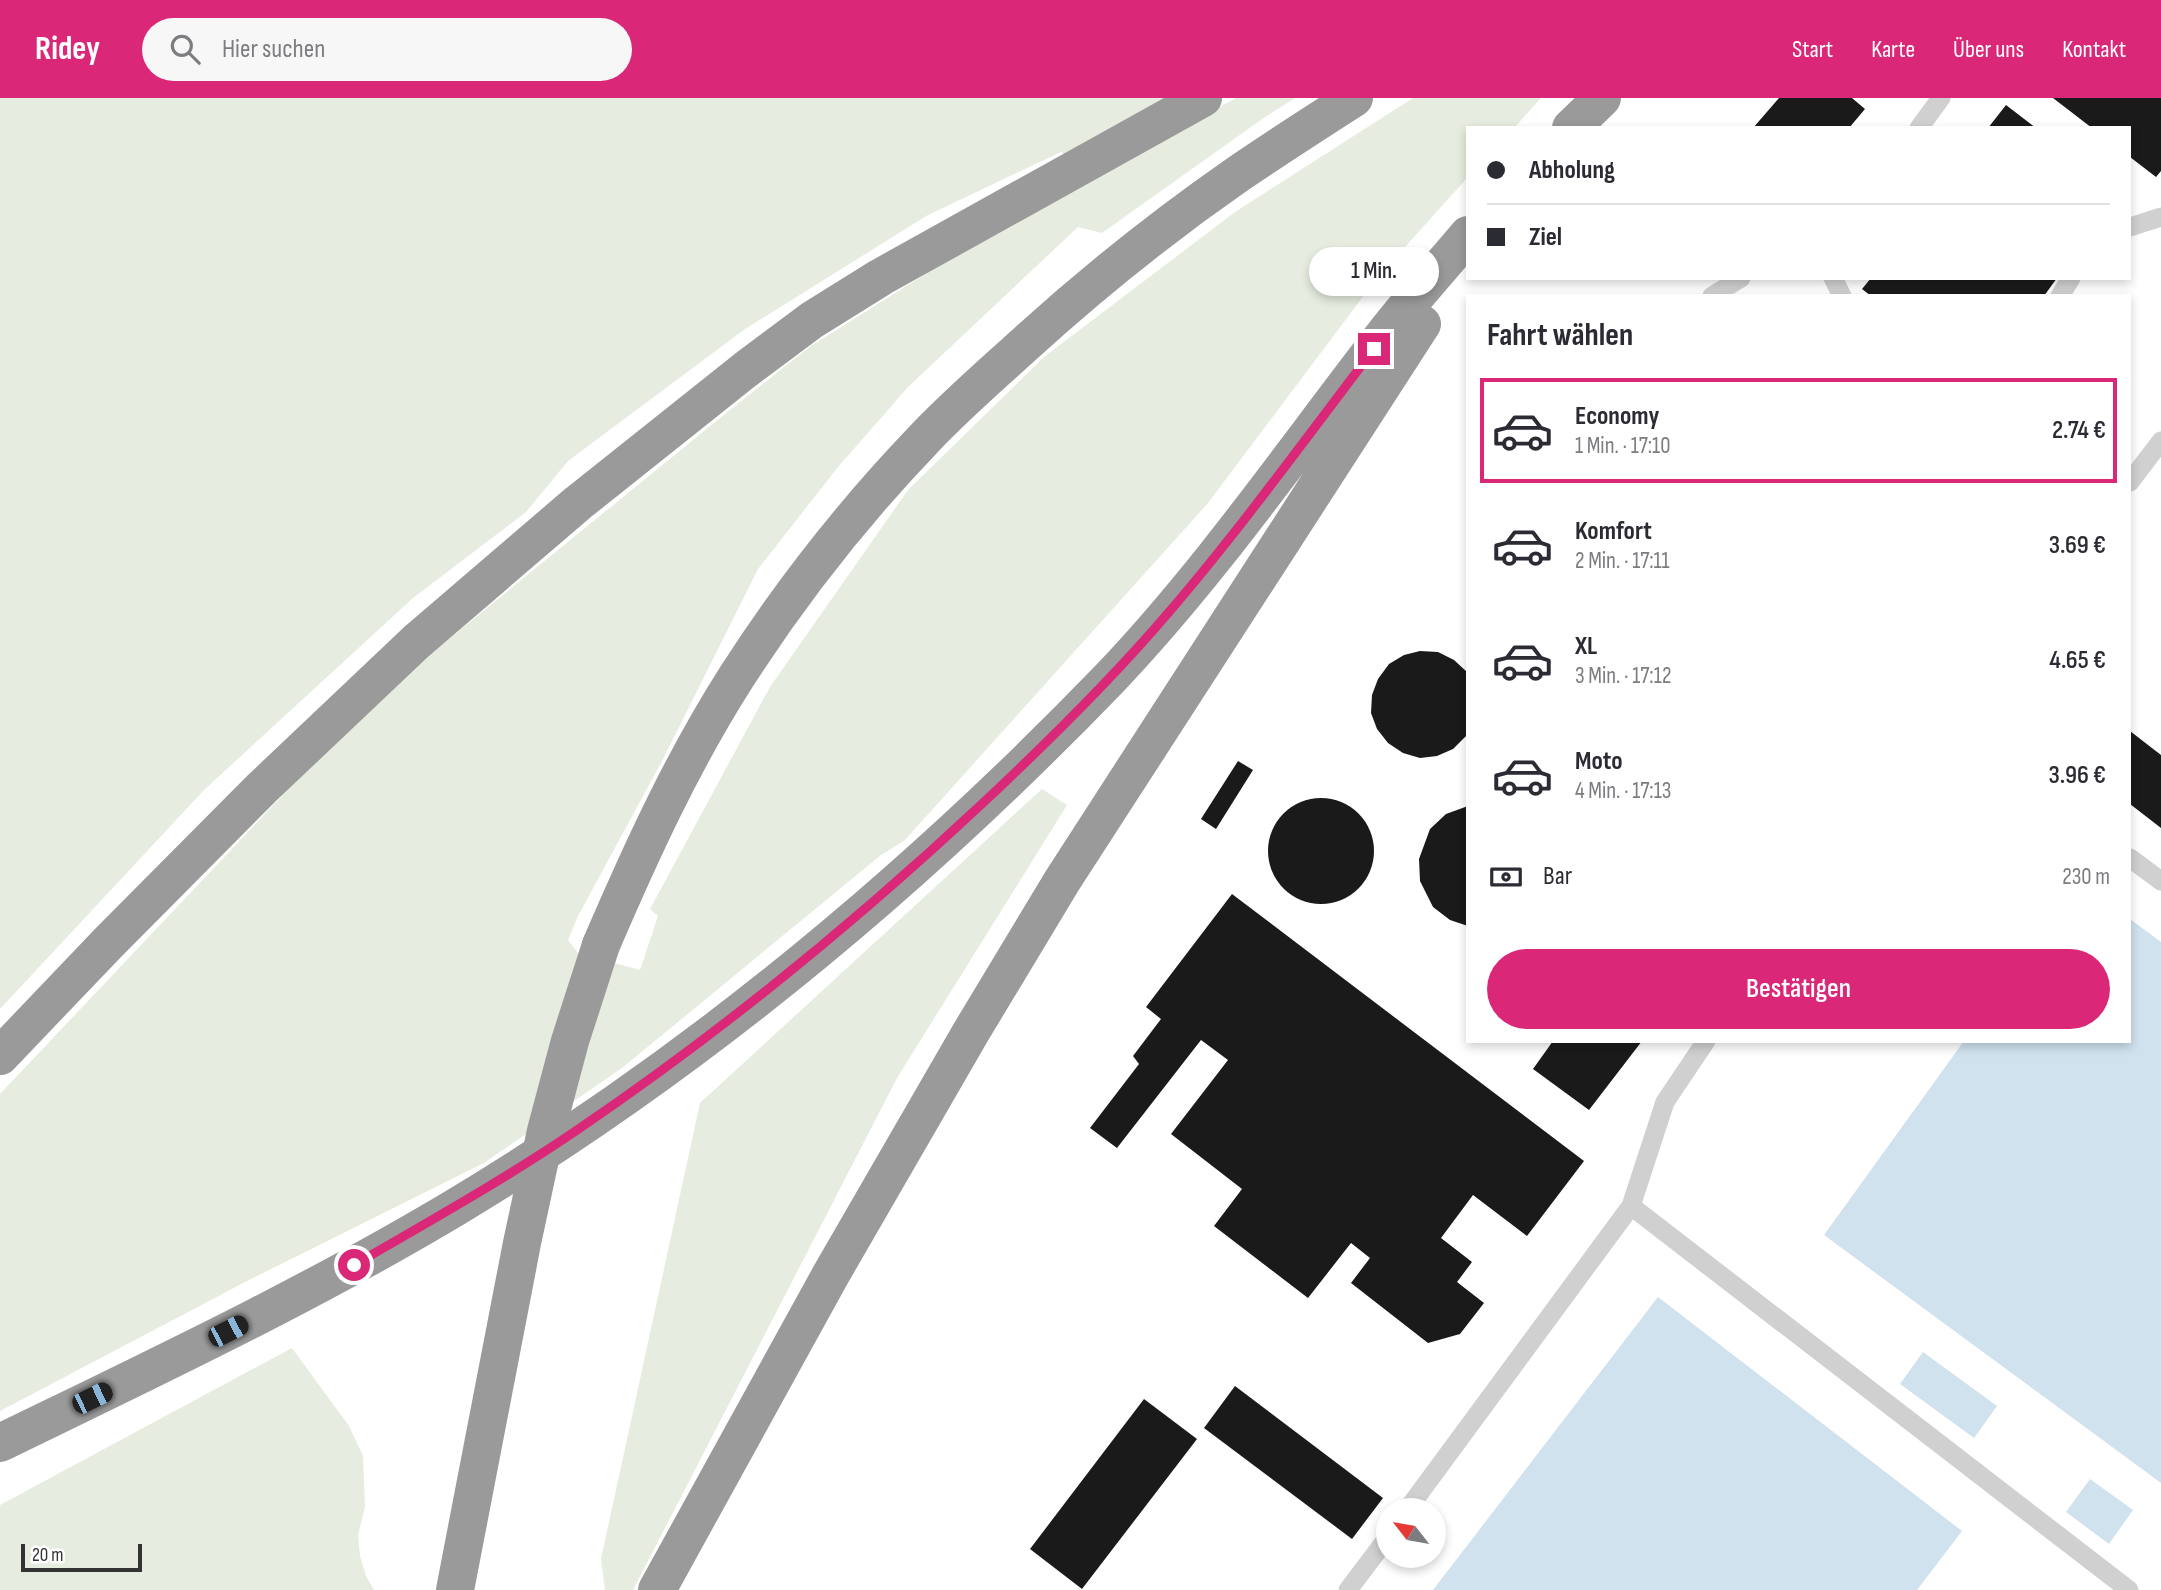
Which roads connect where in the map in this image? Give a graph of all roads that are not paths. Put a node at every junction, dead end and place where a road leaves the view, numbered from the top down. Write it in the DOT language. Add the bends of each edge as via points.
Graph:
graph roads {
  1 [pos="1203,98"];
  2 [pos="1354,98"];
  3 [pos="1603,98"];
  4 [pos="1941,98"];
  5 [pos="1573,126"];
  6 [pos="1580,126"];
  7 [pos="1920,126"];
  8 [pos="2161,217"];
  9 [pos="2131,227"];
  10 [pos="1466,237"];
  11 [pos="1466,263"];
  12 [pos="1738,280"];
  13 [pos="1715,294"];
  14 [pos="2161,441"];
  15 [pos="2131,481"];
  16 [pos="2131,859"];
  17 [pos="2161,881"];
  18 [pos="1705,1043"];
  19 [pos="0,1056"];
  20 [pos="1631,1206"];
  21 [pos="0,1443"];
  22 [pos="1416,1498"];
  23 [pos="1376,1553"];
  24 [pos="455,1590"];
  25 [pos="658,1590"];
  26 [pos="1348,1590"];
  27 [pos="2129,1590"];
  1 -- 19 [label="highway" via="881,277 745,370 578,503 416,642 262,788"];
  2 -- 24 [label="highway, bridge" via="1237,174 1130,254 925,438 857,513 794,593 724,698 640,853 601,945 570,1041 545,1131"];
  3 -- 5 [label="highway"];
  3 -- 6 [label="highway"];
  4 -- 7 [label="lane"];
  8 -- 9 [label="lane"];
  10 -- 21 [label="highway" via="1391,326 1222,548 1127,658 916,866 807,959 578,1129 457,1206 334,1277"];
  11 -- 25 [label="highway" via="1373,397 1062,881 830,1276"];
  12 -- 13 [label="lane"];
  14 -- 15 [label="lane"];
  16 -- 17 [label="lane"];
  18 -- 20 [label="lane" via="1665,1102"];
  20 -- 22 [label="lane"];
  20 -- 27 [label="lane"];
  23 -- 26 [label="lane"];
}
